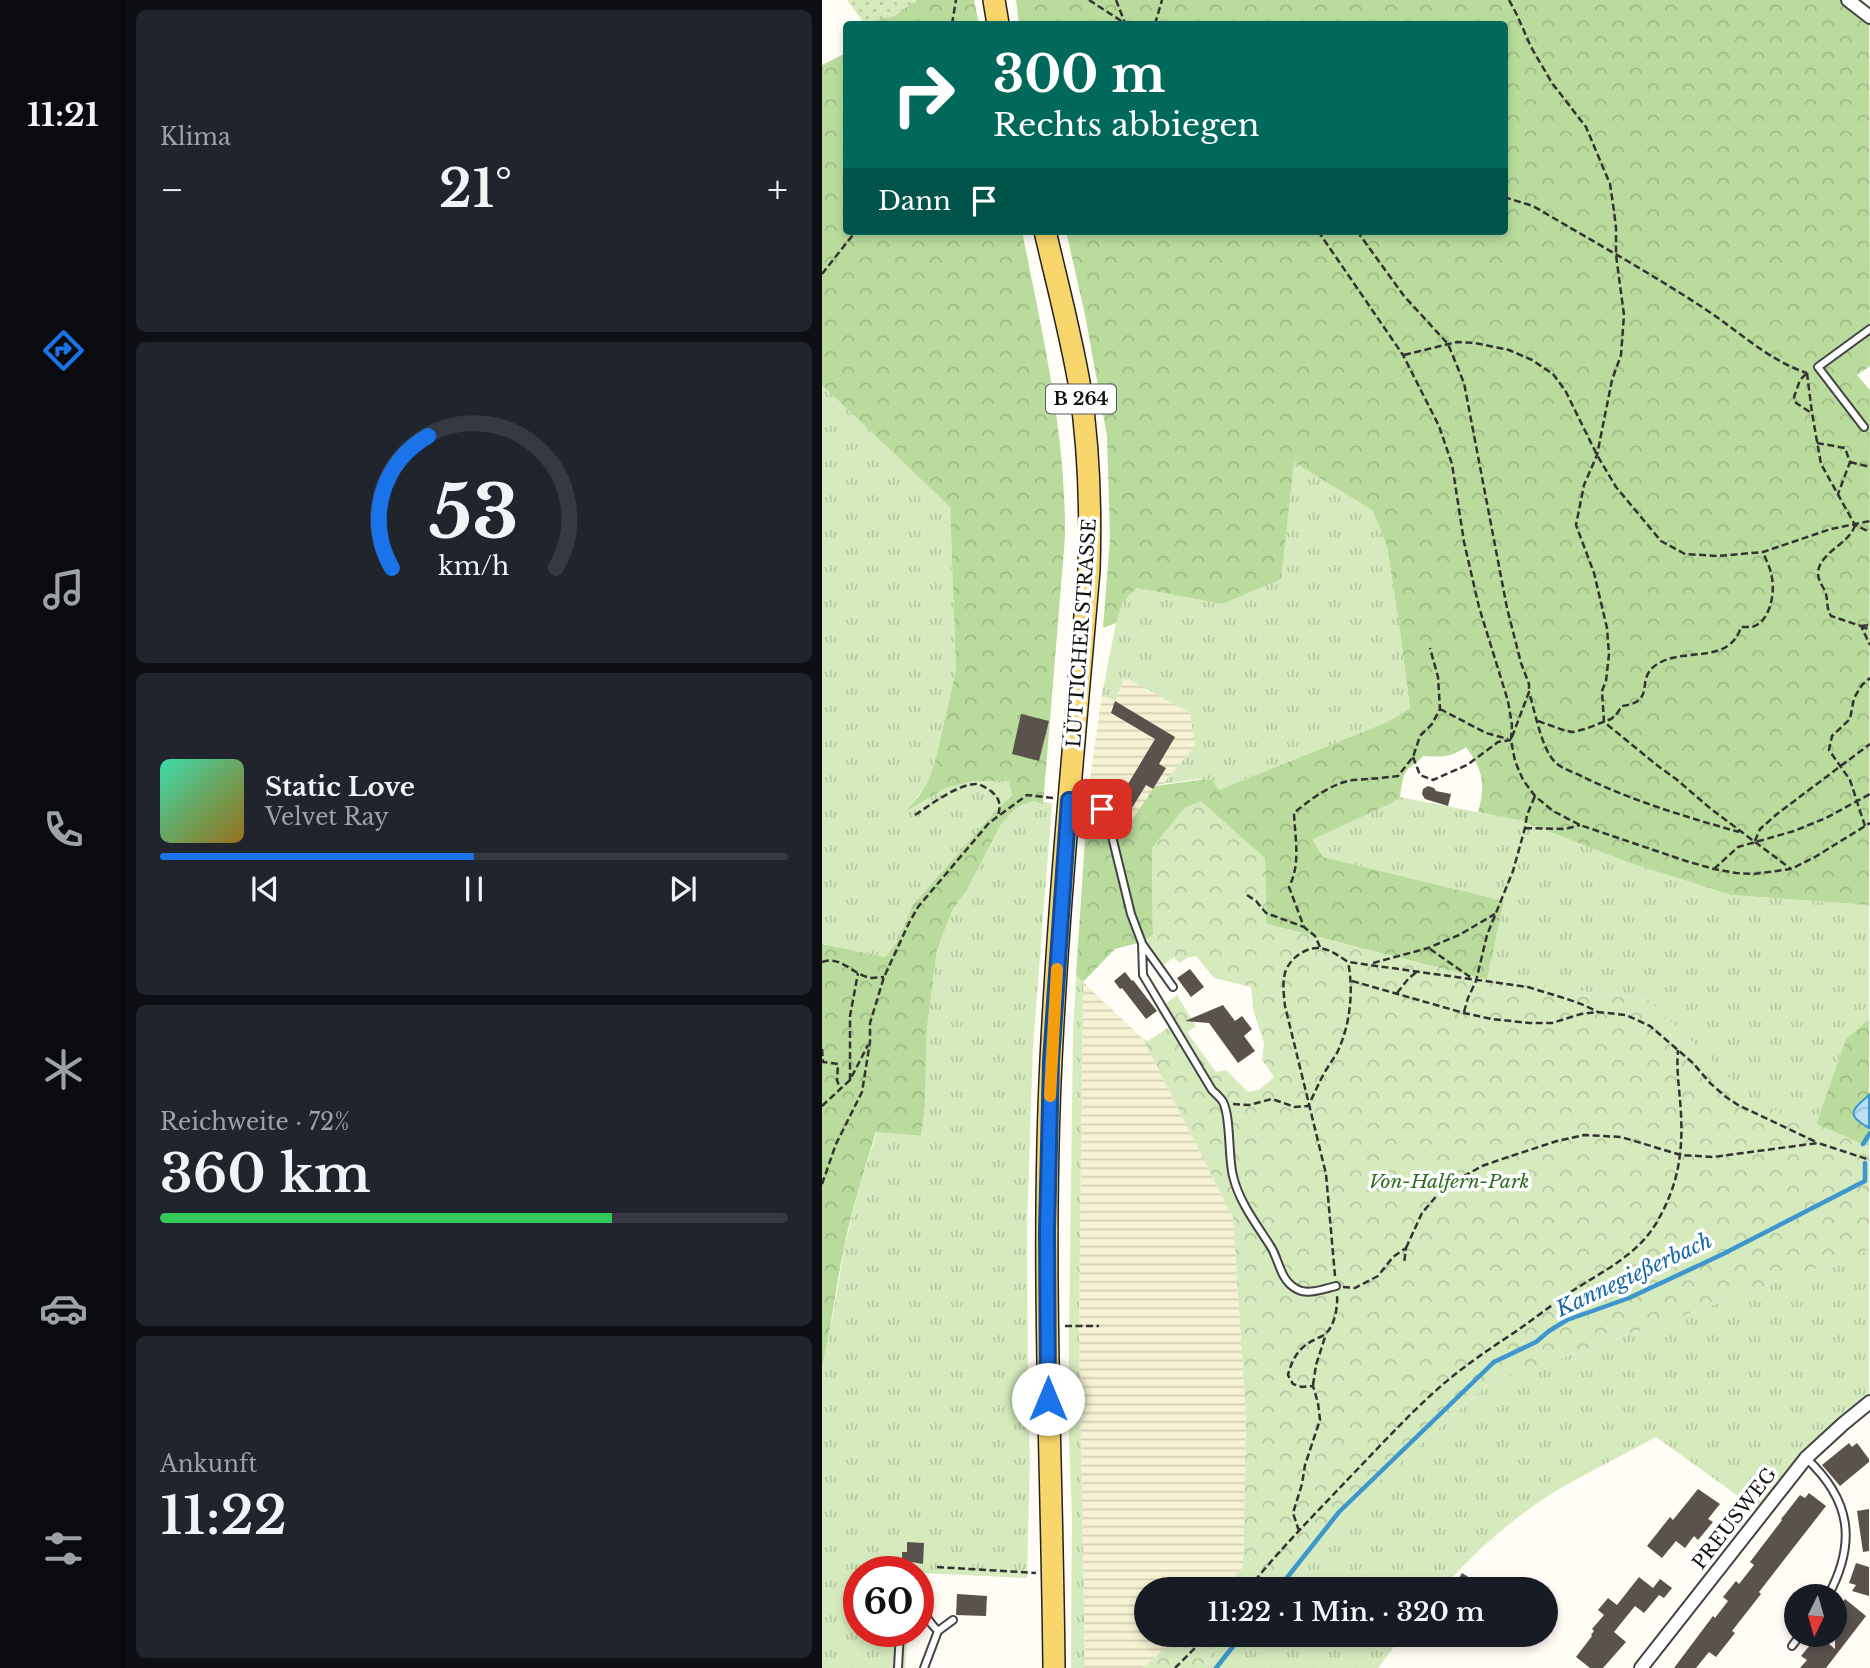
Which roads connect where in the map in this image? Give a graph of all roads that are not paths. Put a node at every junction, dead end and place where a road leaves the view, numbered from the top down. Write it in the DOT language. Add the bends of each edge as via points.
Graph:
graph roads {
  1 [pos="994,0"];
  2 [pos="1848,0"];
  3 [pos="1870,17"];
  4 [pos="998,21"];
  5 [pos="1046,235"];
  6 [pos="1870,328"];
  7 [pos="1864,426"];
  8 [pos="1069,800"];
  9 [pos="1142,943"];
  10 [pos="1173,987"];
  11 [pos="1336,1286"];
  12 [pos="1870,1402"];
  13 [pos="1806,1458"];
  14 [pos="1833,1584"];
  15 [pos="953,1620"];
  16 [pos="934,1627"];
  17 [pos="938,1631"];
  18 [pos="899,1647"];
  19 [pos="897,1668"];
  20 [pos="924,1668"];
  21 [pos="1054,1668"];
  22 [pos="1641,1668"];
  1 -- 4 [label="main road"];
  2 -- 3 [label="street"];
  5 -- 8 [label="main road, LÜTTICHER STRASSE / B 264" via="1079,387 1089,493 1089,570"];
  6 -- 7 [label="lane" via="1818,367"];
  8 -- 9 [label="lane" via="1092,801 1107,816"];
  8 -- 21 [label="main road, LÜTTICHER STRASSE / B 264" via="1051,1061 1047,1230"];
  9 -- 10 [label="lane"];
  9 -- 11 [label="lane" via="1143,975 1224,1104 1233,1180 1282,1273 1294,1288 1306,1292"];
  12 -- 13 [label="street, PREUSWEG"];
  13 -- 14 [label="lane" via="1837,1495 1843,1513 1845,1551"];
  13 -- 22 [label="street, PREUSWEG"];
  15 -- 17 [label="lane"];
  16 -- 17 [label="lane"];
  17 -- 20 [label="lane"];
  18 -- 19 [label="lane"];
}
